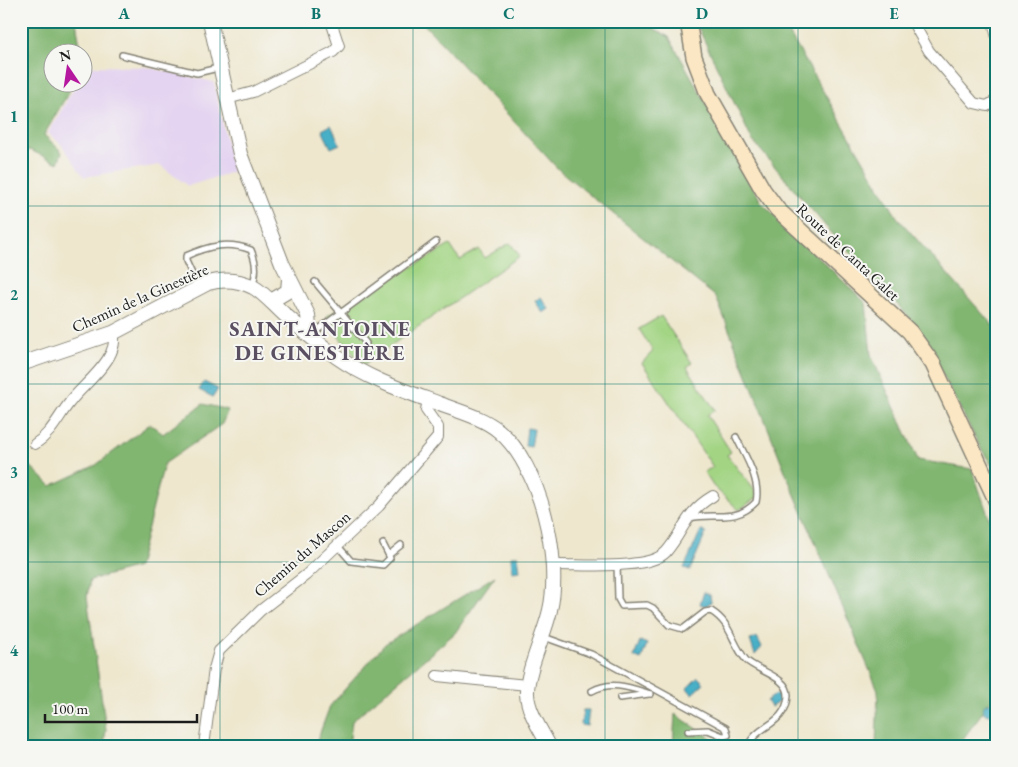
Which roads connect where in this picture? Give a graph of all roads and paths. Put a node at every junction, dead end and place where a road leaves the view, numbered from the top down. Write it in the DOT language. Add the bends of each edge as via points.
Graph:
graph roads {
  1 [pos="210,21"];
  2 [pos="330,21"];
  3 [pos="993,21"];
  4 [pos="687,22"];
  5 [pos="914,26"];
  6 [pos="997,38"];
  7 [pos="122,55"];
  8 [pos="220,67"];
  9 [pos="227,99"];
  10 [pos="997,100"];
  11 [pos="436,242"];
  12 [pos="289,279"];
  13 [pos="315,282"];
  14 [pos="252,287"];
  15 [pos="198,288"];
  16 [pos="298,296"];
  17 [pos="271,301"];
  18 [pos="342,312"];
  19 [pos="293,322"];
  20 [pos="113,333"];
  21 [pos="308,334"];
  22 [pos="366,343"];
  23 [pos="21,364"];
  24 [pos="428,400"];
  25 [pos="736,437"];
  26 [pos="36,444"];
  27 [pos="713,496"];
  28 [pos="997,502"];
  29 [pos="687,519"];
  30 [pos="383,544"];
  31 [pos="337,545"];
  32 [pos="400,545"];
  33 [pos="390,554"];
  34 [pos="617,563"];
  35 [pos="552,565"];
  36 [pos="543,637"];
  37 [pos="437,676"];
  38 [pos="527,686"];
  39 [pos="592,691"];
  40 [pos="653,692"];
  41 [pos="620,698"];
  42 [pos="688,731"];
  43 [pos="204,746"];
  44 [pos="549,746"];
  45 [pos="761,746"];
  1 -- 8 [label="street"];
  2 -- 9 [label="street" via="339,40 339,46 333,52 254,92"];
  3 -- 6 [label="street"];
  4 -- 28 [label="main road, Route de Canta Galet" via="694,57 708,94 764,190 777,209 922,346"];
  5 -- 10 [label="street" via="929,51 974,104 987,106"];
  7 -- 8 [label="lane" via="197,73"];
  8 -- 9 [label="street"];
  9 -- 12 [label="street" via="251,186"];
  11 -- 18 [label="lane"];
  12 -- 16 [label="street"];
  12 -- 17 [label="street" via="288,291"];
  13 -- 18 [label="lane"];
  14 -- 15 [label="street, Chemin de la Ginestière" via="226,280"];
  14 -- 15 [label="lane" via="256,276 251,250 215,245 186,256"];
  14 -- 17 [label="street, Chemin de la Ginestière"];
  15 -- 20 [label="street, Chemin de la Ginestière"];
  16 -- 19 [label="street"];
  16 -- 21 [label="street" via="310,321"];
  17 -- 19 [label="street, Chemin de la Ginestière"];
  18 -- 21 [label="lane"];
  18 -- 22 [label="lane"];
  19 -- 21 [label="street, Chemin de la Ginestière"];
  20 -- 23 [label="street, Chemin de la Ginestière"];
  20 -- 26 [label="street" via="116,340 110,356 70,401 47,436"];
  21 -- 24 [label="street, Chemin de la Ginestière" via="361,372"];
  24 -- 31 [label="street, Chemin du Mascon" via="426,410 438,427 438,437 379,506"];
  24 -- 35 [label="street, Chemin de la Ginestière" via="490,424 517,450 538,493"];
  25 -- 29 [label="lane" via="756,480 756,502 732,517 703,515"];
  27 -- 29 [label="street" via="699,504"];
  29 -- 34 [label="street" via="662,556 649,562"];
  30 -- 33 [label="lane"];
  31 -- 33 [label="lane" via="351,561 372,565 388,562"];
  31 -- 43 [label="street, Chemin du Mascon" via="219,651"];
  32 -- 33 [label="lane"];
  34 -- 35 [label="street"];
  34 -- 45 [label="lane" via="618,599 622,606 647,605 669,625 683,629 711,611 723,618 747,660 787,689 788,697 781,716 750,742"];
  35 -- 36 [label="street, Chemin de la Ginestière" via="552,599"];
  36 -- 38 [label="street, Chemin de la Ginestière"];
  36 -- 40 [label="lane" via="591,654 645,682"];
  37 -- 38 [label="street"];
  38 -- 44 [label="street" via="528,704"];
  39 -- 40 [label="lane" via="602,686 620,685"];
  40 -- 41 [label="lane"];
  40 -- 42 [label="lane" via="726,728 728,735 708,730"];
}
